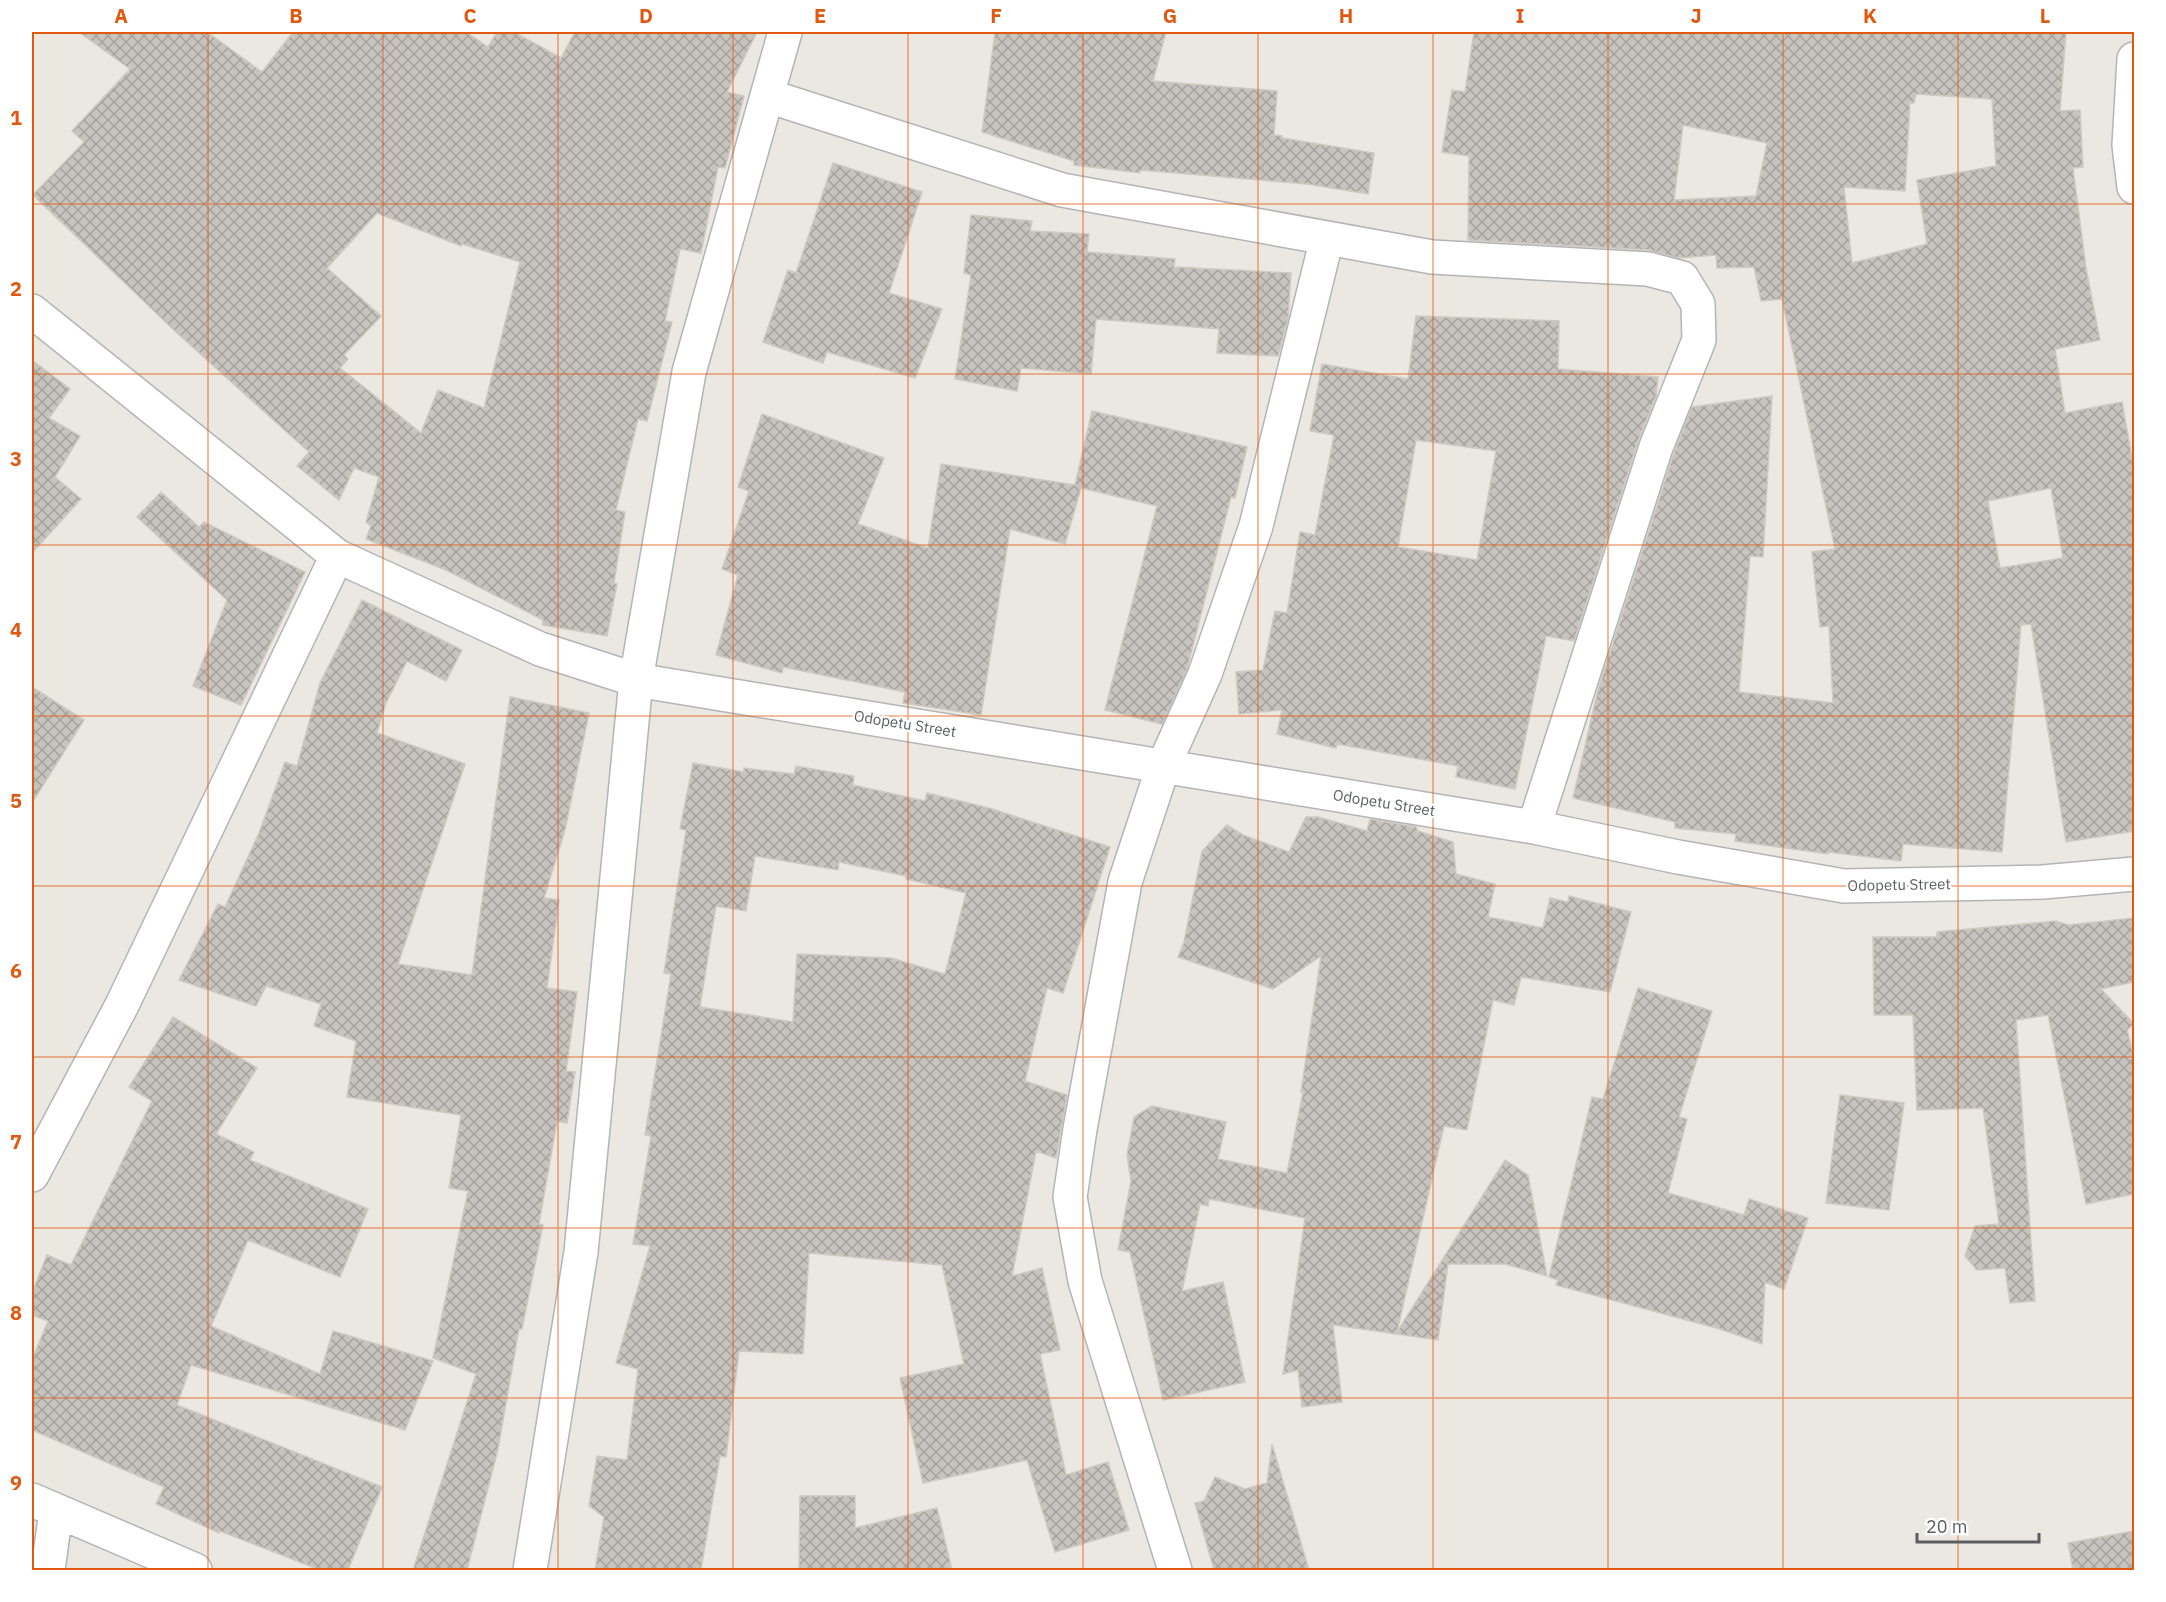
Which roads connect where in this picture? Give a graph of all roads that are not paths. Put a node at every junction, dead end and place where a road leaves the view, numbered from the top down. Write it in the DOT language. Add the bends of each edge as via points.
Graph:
graph roads {
  1 [pos="785,32"];
  2 [pos="2134,59"];
  3 [pos="768,96"];
  4 [pos="2134,187"];
  5 [pos="1327,238"];
  6 [pos="32,311"];
  7 [pos="337,556"];
  8 [pos="636,680"];
  9 [pos="1163,767"];
  10 [pos="1534,827"];
  11 [pos="2134,874"];
  12 [pos="32,1174"];
  13 [pos="44,1506"];
  14 [pos="48,1570"];
  15 [pos="195,1570"];
  16 [pos="530,1570"];
  17 [pos="1175,1570"];
  1 -- 3 [label="street"];
  2 -- 4 [label="street" via="2128,145"];
  3 -- 5 [label="street" via="1062,190"];
  3 -- 8 [label="street" via="689,372"];
  5 -- 9 [label="street" via="1256,526 1205,674"];
  5 -- 10 [label="street" via="1432,257 1648,270 1682,278 1698,304 1699,340 1656,447"];
  6 -- 7 [label="street, Odopetu Street"];
  7 -- 8 [label="street, Odopetu Street" via="540,649"];
  7 -- 12 [label="street" via="122,1005"];
  8 -- 9 [label="street, Odopetu Street"];
  8 -- 16 [label="street" via="581,1252"];
  9 -- 10 [label="street, Odopetu Street"];
  9 -- 17 [label="street" via="1125,882 1070,1197 1084,1281"];
  10 -- 11 [label="street, Odopetu Street" via="1844,886 2043,882"];
  13 -- 14 [label="street"];
  13 -- 15 [label="street"];
}
